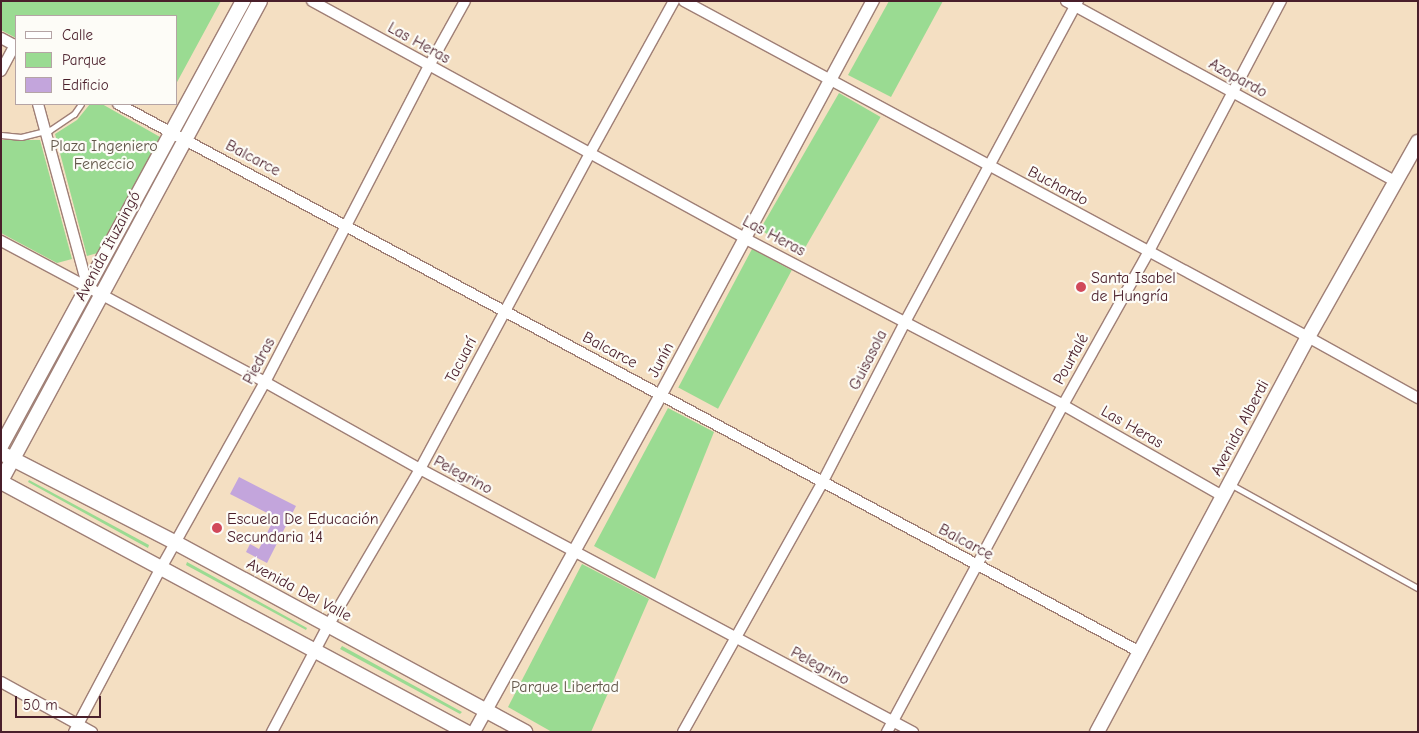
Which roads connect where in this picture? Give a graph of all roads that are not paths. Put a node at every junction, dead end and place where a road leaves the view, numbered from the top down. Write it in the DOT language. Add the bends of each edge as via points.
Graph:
graph roads {
  1 [pos="243,1"];
  2 [pos="260,1"];
  3 [pos="312,1"];
  4 [pos="466,1"];
  5 [pos="674,1"];
  6 [pos="684,1"];
  7 [pos="873,1"];
  8 [pos="1066,1"];
  9 [pos="1281,1"];
  10 [pos="1077,4"];
  11 [pos="8,43"];
  12 [pos="429,66"];
  13 [pos="1,71"];
  14 [pos="830,81"];
  15 [pos="1232,92"];
  16 [pos="38,105"];
  17 [pos="80,105"];
  18 [pos="120,105"];
  19 [pos="46,131"];
  20 [pos="171,134"];
  21 [pos="1,135"];
  22 [pos="186,139"];
  23 [pos="1418,142"];
  24 [pos="590,153"];
  25 [pos="990,167"];
  26 [pos="1396,182"];
  27 [pos="347,226"];
  28 [pos="744,238"];
  29 [pos="1,241"];
  30 [pos="1149,251"];
  31 [pos="88,288"];
  32 [pos="102,296"];
  33 [pos="505,311"];
  34 [pos="905,322"];
  35 [pos="1308,337"];
  36 [pos="265,382"];
  37 [pos="661,394"];
  38 [pos="1418,398"];
  39 [pos="1063,405"];
  40 [pos="1,446"];
  41 [pos="7,456"];
  42 [pos="420,469"];
  43 [pos="1,481"];
  44 [pos="822,483"];
  45 [pos="1227,491"];
  46 [pos="176,543"];
  47 [pos="574,550"];
  48 [pos="976,565"];
  49 [pos="162,568"];
  50 [pos="1418,588"];
  51 [pos="328,626"];
  52 [pos="736,638"];
  53 [pos="315,651"];
  54 [pos="1140,652"];
  55 [pos="1,682"];
  56 [pos="485,710"];
  57 [pos="893,721"];
  58 [pos="76,728"];
  59 [pos="92,732"];
  60 [pos="272,732"];
  61 [pos="466,732"];
  62 [pos="474,732"];
  63 [pos="524,732"];
  64 [pos="683,732"];
  65 [pos="887,732"];
  66 [pos="913,732"];
  67 [pos="1097,732"];
  1 -- 20 [label="main road, Avenida Ituzaingó"];
  2 -- 22 [label="main road, Avenida Ituzaingó"];
  3 -- 12 [label="street, Las Heras"];
  4 -- 12 [label="street, Piedras"];
  5 -- 24 [label="street, Tacuarí"];
  6 -- 14 [label="street, Buchardo"];
  7 -- 14 [label="street, Junín"];
  8 -- 10 [label="street, Azopardo"];
  9 -- 15 [label="street, Pourtalé"];
  10 -- 15 [label="street, Azopardo"];
  10 -- 25 [label="street, Guisasola"];
  11 -- 13 [label="street"];
  12 -- 24 [label="street, Las Heras"];
  12 -- 27 [label="street, Piedras"];
  14 -- 25 [label="street, Buchardo"];
  14 -- 28 [label="street, Junín"];
  15 -- 26 [label="street, Azopardo"];
  15 -- 30 [label="street, Pourtalé"];
  16 -- 19 [label="street"];
  17 -- 19 [label="lane" via="74,114"];
  18 -- 20 [label="street, Balcarce"];
  19 -- 21 [label="lane" via="21,137"];
  19 -- 31 [label="street"];
  20 -- 22 [label="street, Balcarce"];
  20 -- 31 [label="main road, Avenida Ituzaingó"];
  22 -- 27 [label="street, Balcarce"];
  22 -- 32 [label="main road, Avenida Ituzaingó"];
  23 -- 26 [label="main road, Avenida Alberdi"];
  24 -- 28 [label="street, Las Heras"];
  24 -- 33 [label="street, Tacuarí"];
  25 -- 30 [label="street, Buchardo"];
  25 -- 34 [label="street, Guisasola"];
  26 -- 35 [label="main road, Avenida Alberdi"];
  27 -- 33 [label="street, Balcarce"];
  27 -- 36 [label="street, Piedras"];
  28 -- 34 [label="street, Las Heras"];
  28 -- 37 [label="street, Junín"];
  29 -- 31 [label="street, Pelegrino"];
  30 -- 35 [label="street, Buchardo"];
  30 -- 39 [label="street, Pourtalé"];
  31 -- 32 [label="street, Pelegrino"];
  31 -- 40 [label="main road, Avenida Ituzaingó"];
  32 -- 36 [label="street, Pelegrino"];
  32 -- 41 [label="main road, Avenida Ituzaingó"];
  33 -- 37 [label="street, Balcarce"];
  33 -- 42 [label="street, Tacuarí"];
  34 -- 39 [label="street, Las Heras"];
  34 -- 44 [label="street, Guisasola"];
  35 -- 38 [label="street, Buchardo"];
  35 -- 45 [label="main road, Avenida Alberdi"];
  36 -- 42 [label="street, Pelegrino"];
  36 -- 46 [label="street, Piedras"];
  37 -- 44 [label="street, Balcarce"];
  37 -- 47 [label="street, Junín"];
  39 -- 45 [label="street, Las Heras"];
  39 -- 48 [label="street, Pourtalé"];
  41 -- 43 [label="main road, Avenida Ituzaingó"];
  41 -- 46 [label="main road, Avenida Del Valle"];
  42 -- 47 [label="street, Pelegrino"];
  42 -- 51 [label="street, Tacuarí"];
  43 -- 49 [label="main road"];
  44 -- 48 [label="street, Balcarce"];
  44 -- 52 [label="street, Guisasola"];
  45 -- 50 [label="lane"];
  45 -- 54 [label="main road, Avenida Alberdi"];
  46 -- 49 [label="street, Piedras"];
  46 -- 51 [label="main road, Avenida Del Valle"];
  47 -- 52 [label="street, Pelegrino"];
  47 -- 56 [label="street, Junín"];
  48 -- 54 [label="street, Balcarce"];
  48 -- 57 [label="street, Pourtalé"];
  49 -- 53 [label="main road"];
  49 -- 58 [label="street, Piedras"];
  51 -- 53 [label="street, Tacuarí"];
  51 -- 56 [label="main road, Avenida Del Valle"];
  52 -- 57 [label="street, Pelegrino"];
  52 -- 64 [label="street, Guisasola"];
  53 -- 60 [label="street, Tacuarí"];
  53 -- 61 [label="main road"];
  54 -- 67 [label="main road, Avenida Alberdi"];
  55 -- 58 [label="street"];
  56 -- 62 [label="street, Junín"];
  56 -- 63 [label="main road, Avenida Del Valle"];
  57 -- 65 [label="street, Pourtalé"];
  57 -- 66 [label="street, Pelegrino"];
  58 -- 59 [label="street"];
}
